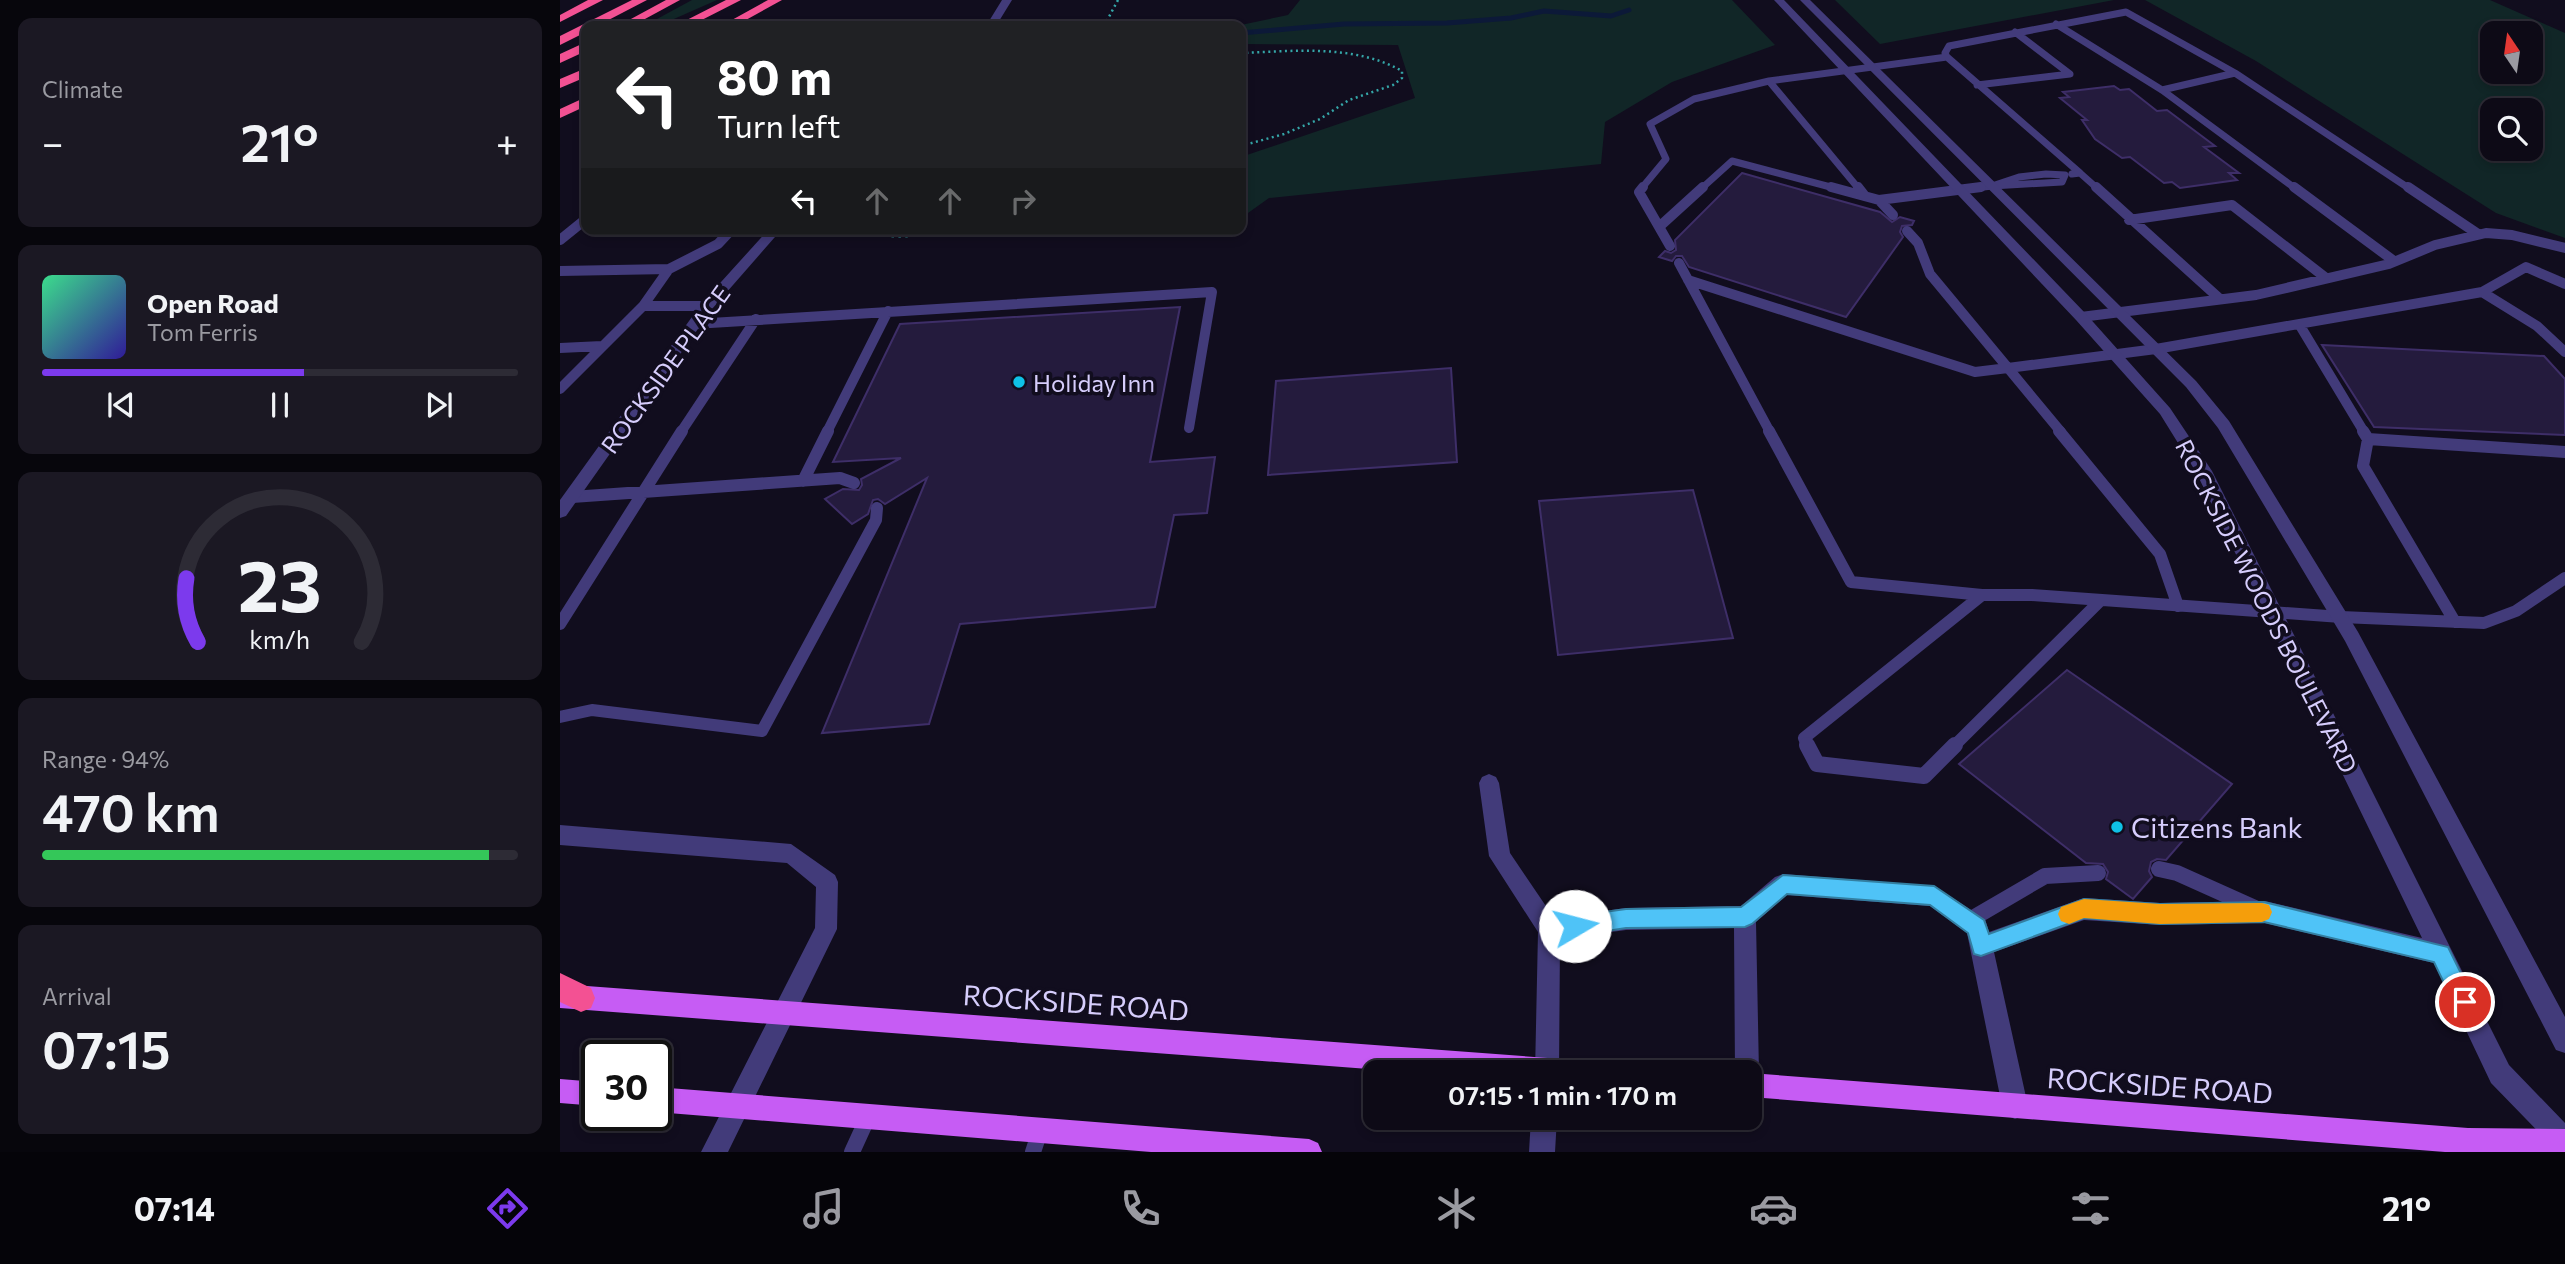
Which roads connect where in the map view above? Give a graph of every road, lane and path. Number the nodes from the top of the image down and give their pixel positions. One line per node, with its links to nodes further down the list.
1 (597, 0): 10 (highway)
2 (641, 0): 11 (highway)
3 (674, 0): 12 (highway)
4 (735, 0): 13 (highway)
5 (778, 0): 14 (highway)
6 (1007, 0): 15 (street)
7 (1118, 0): 16 (path)
8 (1779, 0): 26 (street, ROCKSIDE WOODS BOULEVARD)
9 (1805, 0): 25 (street, ROCKSIDE WOODS BOULEVARD)
10 (560, 18)
11 (600, 21)
12 (634, 21)
13 (691, 21)
14 (737, 21)
15 (994, 21)
16 (1107, 21)
17 (2056, 24): 19 (lane); 27 (lane); 32 (lane)
18 (581, 30): 20 (highway)
19 (2015, 32): 23 (lane); 31 (lane)
20 (560, 41)
21 (581, 49): 24 (highway)
22 (1246, 53): 35 (path)
23 (1947, 58): 25 (lane); 31 (lane)
24 (560, 60)
25 (1874, 68): 26 (lane); 37 (street, ROCKSIDE WOODS BOULEVARD)
26 (1847, 71): 29 (lane); 38 (street, ROCKSIDE WOODS BOULEVARD)
27 (2235, 73): 32 (lane); 46 (lane)
28 (581, 74): 30 (highway)
29 (1769, 80): 39 (lane); 44 (lane)
30 (560, 84)
31 (1976, 85): 36 (lane)
32 (2162, 90): 54 (lane)
33 (580, 104): 34 (highway)
34 (560, 115)
35 (1246, 144)
36 (2080, 173): 37 (lane); 42 (lane)
37 (1992, 186): 38 (lane); 66 (street, ROCKSIDE WOODS BOULEVARD)
38 (1959, 189): 40 (lane); 67 (street, ROCKSIDE WOODS BOULEVARD)
39 (1864, 196): 40 (lane); 44 (lane)
40 (1879, 200): 41 (lane)
41 (1893, 215)
42 (2129, 220): 58 (lane); 62 (lane)
43 (581, 223): 51 (lane)
44 (1659, 226): 52 (lane)
45 (1907, 231): 76 (lane)
46 (2478, 234): 53 (lane); 54 (lane)
47 (726, 235): 56 (lane)
48 (771, 235): 64 (street, ROCKSIDE PLACE)
49 (880, 235): 50 (path)
50 (926, 235)
51 (560, 240)
52 (1670, 246)
53 (2565, 248)
54 (2394, 261): 58 (lane)
55 (1679, 263): 59 (lane)
56 (669, 269): 57 (lane); 63 (lane)
57 (560, 271)
58 (2326, 278): 62 (lane)
59 (1688, 280): 76 (lane); 88 (lane)
60 (2565, 284): 61 (lane)
61 (2482, 292): 70 (lane); 74 (lane)
62 (2220, 299): 66 (lane)
63 (643, 306): 64 (lane); 71 (lane)
64 (706, 306): 69 (street, ROCKSIDE PLACE)
65 (888, 311): 68 (lane); 78 (lane); 81 (lane)
66 (2119, 312): 67 (lane); 73 (street, ROCKSIDE WOODS BOULEVARD)
67 (2081, 317): 75 (street, ROCKSIDE WOODS BOULEVARD)
68 (755, 319): 69 (lane); 83 (lane)
69 (694, 324): 84 (street, ROCKSIDE PLACE)
70 (2299, 324): 73 (lane); 79 (lane)
71 (602, 346): 72 (lane); 77 (lane)
72 (560, 348)
73 (2156, 349): 75 (lane); 92 (street, ROCKSIDE WOODS BOULEVARD)
74 (2565, 352)
75 (2114, 354): 76 (lane); 91 (street, ROCKSIDE WOODS BOULEVARD)
76 (2008, 368): 90 (lane)
77 (560, 389)
78 (1189, 428)
79 (2368, 439): 80 (lane); 93 (lane)
80 (2565, 452)
81 (803, 481): 82 (lane); 83 (lane)
82 (854, 483)
83 (640, 493): 84 (lane); 94 (lane)
84 (572, 498): 86 (street, ROCKSIDE PLACE)
85 (877, 508): 95 (lane)
86 (560, 512)
87 (2565, 578): 93 (lane)
88 (1982, 595): 89 (lane); 89 (lane)
89 (2101, 600): 90 (lane)
90 (2178, 606): 91 (lane)
91 (2274, 613): 92 (lane); 105 (street, ROCKSIDE WOODS BOULEVARD)
92 (2340, 617): 93 (lane); 108 (street, ROCKSIDE WOODS BOULEVARD)
93 (2455, 622)
94 (560, 624)
95 (560, 717)
96 (1489, 783): 103 (street)
97 (560, 835): 107 (street)
98 (2159, 869): 100 (lane)
99 (2098, 873): 102 (lane)
100 (2264, 912): 104 (street); 105 (street)
101 (1745, 917): 102 (street); 103 (street); 111 (street)
102 (1968, 920): 104 (street)
103 (1549, 930): 110 (street)
104 (1981, 946): 117 (street)
105 (2441, 954): 121 (street, ROCKSIDE WOODS BOULEVARD)
106 (567, 993): 107 (main road, ROCKSIDE ROAD)
107 (784, 1012): 109 (main road, ROCKSIDE ROAD); 116 (street)
108 (2565, 1041)
109 (1405, 1060)
110 (1547, 1060)
111 (1747, 1060)
112 (1762, 1086): 117 (main road, ROCKSIDE ROAD)
113 (560, 1091): 114 (main road)
114 (581, 1093)
115 (672, 1100): 116 (main road)
116 (736, 1105): 118 (main road); 122 (street)
117 (2015, 1106): 121 (main road, ROCKSIDE ROAD)
118 (868, 1116): 120 (main road); 123 (lane)
119 (1543, 1130): 125 (street)
120 (1036, 1142): 124 (main road)
121 (2565, 1142)
122 (714, 1152)
123 (852, 1152)
124 (1309, 1152)
125 (1542, 1152)

